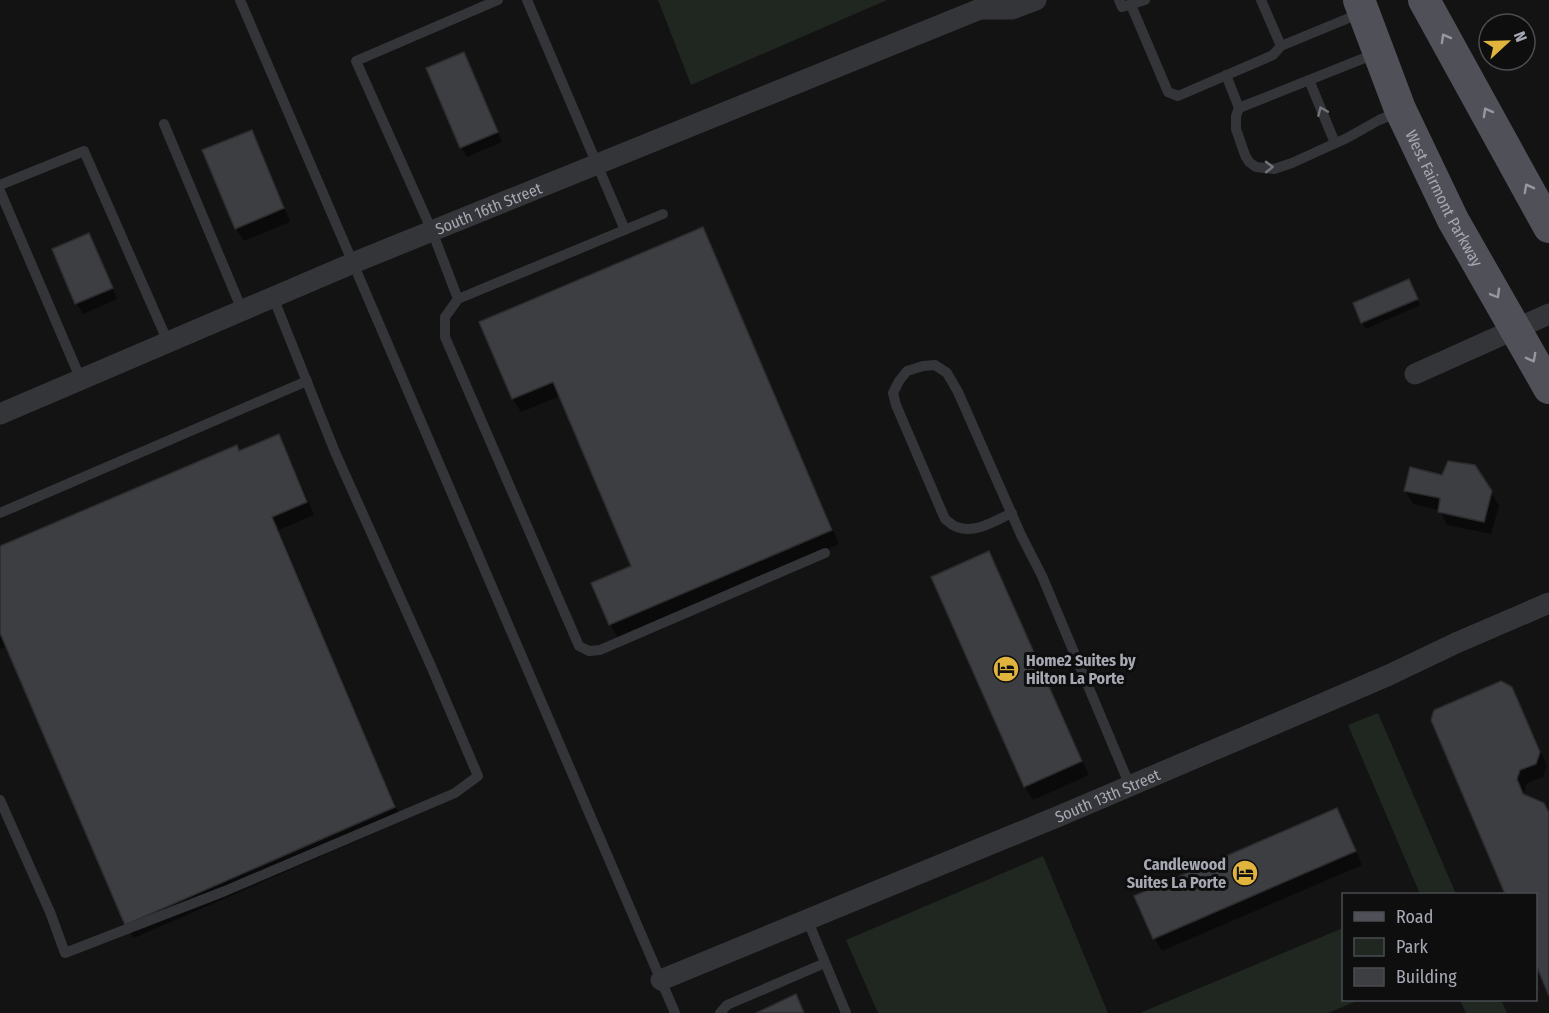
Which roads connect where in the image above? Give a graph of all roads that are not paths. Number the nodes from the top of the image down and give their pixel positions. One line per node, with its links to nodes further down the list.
1 (240, 0): 27 (lane)
2 (498, 0): 26 (lane)
3 (526, 0): 20 (lane)
4 (1036, 0): 9 (street, South 16th Street)
5 (1119, 0): 10 (lane)
6 (1145, 0): 10 (lane)
7 (1261, 0): 12 (lane)
8 (1424, 0): 24 (main road, one-way to 8)
9 (983, 4): 20 (street, South 16th Street)
10 (1131, 5): 14 (lane)
11 (1361, 6): 12 (lane); 13 (main road, West Fairmont Parkway)
12 (1281, 46): 14 (lane)
13 (1378, 52): 15 (lane); 17 (main road, West Fairmont Parkway)
14 (1226, 75): 16 (lane)
15 (1309, 80): 16 (lane); 19 (lane, one-way to 15)
16 (1239, 108): 19 (lane, one-way to 19)
17 (1401, 111): 19 (lane); 32 (main road, West Fairmont Parkway, one-way to 32)
18 (164, 124): 30 (lane)
19 (1335, 143)
20 (597, 164): 25 (lane); 26 (street, South 16th Street)
21 (0, 185): 33 (lane)
22 (0, 191): 35 (lane)
23 (663, 214): 25 (lane)
24 (1549, 227)
25 (625, 230): 29 (lane)
26 (432, 231): 27 (street, South 16th Street); 29 (lane)
27 (353, 263): 28 (street, South 16th Street); 47 (lane)
28 (273, 297): 30 (street, South 16th Street); 36 (lane)
29 (458, 299): 41 (lane)
30 (242, 310): 33 (street, South 16th Street)
31 (1549, 314): 32 (street)
32 (1516, 328): 34 (street); 37 (main road, West Fairmont Parkway, one-way to 37)
33 (168, 342): 35 (street, South 16th Street)
34 (1415, 374)
35 (81, 380): 38 (street, South 16th Street)
36 (307, 381): 39 (lane); 44 (lane)
37 (1549, 388)
38 (0, 414)
39 (0, 513)
40 (1011, 513): 40 (lane); 43 (lane)
41 (825, 553)
42 (1549, 603): 43 (street, South 13th Street)
43 (1130, 786): 45 (street, South 13th Street)
44 (0, 800)
45 (807, 919): 46 (lane); 47 (street, South 13th Street)
46 (825, 963): 49 (lane); 50 (lane)
47 (661, 980): 48 (lane)
48 (675, 1013)
49 (720, 1013)
50 (846, 1013)

